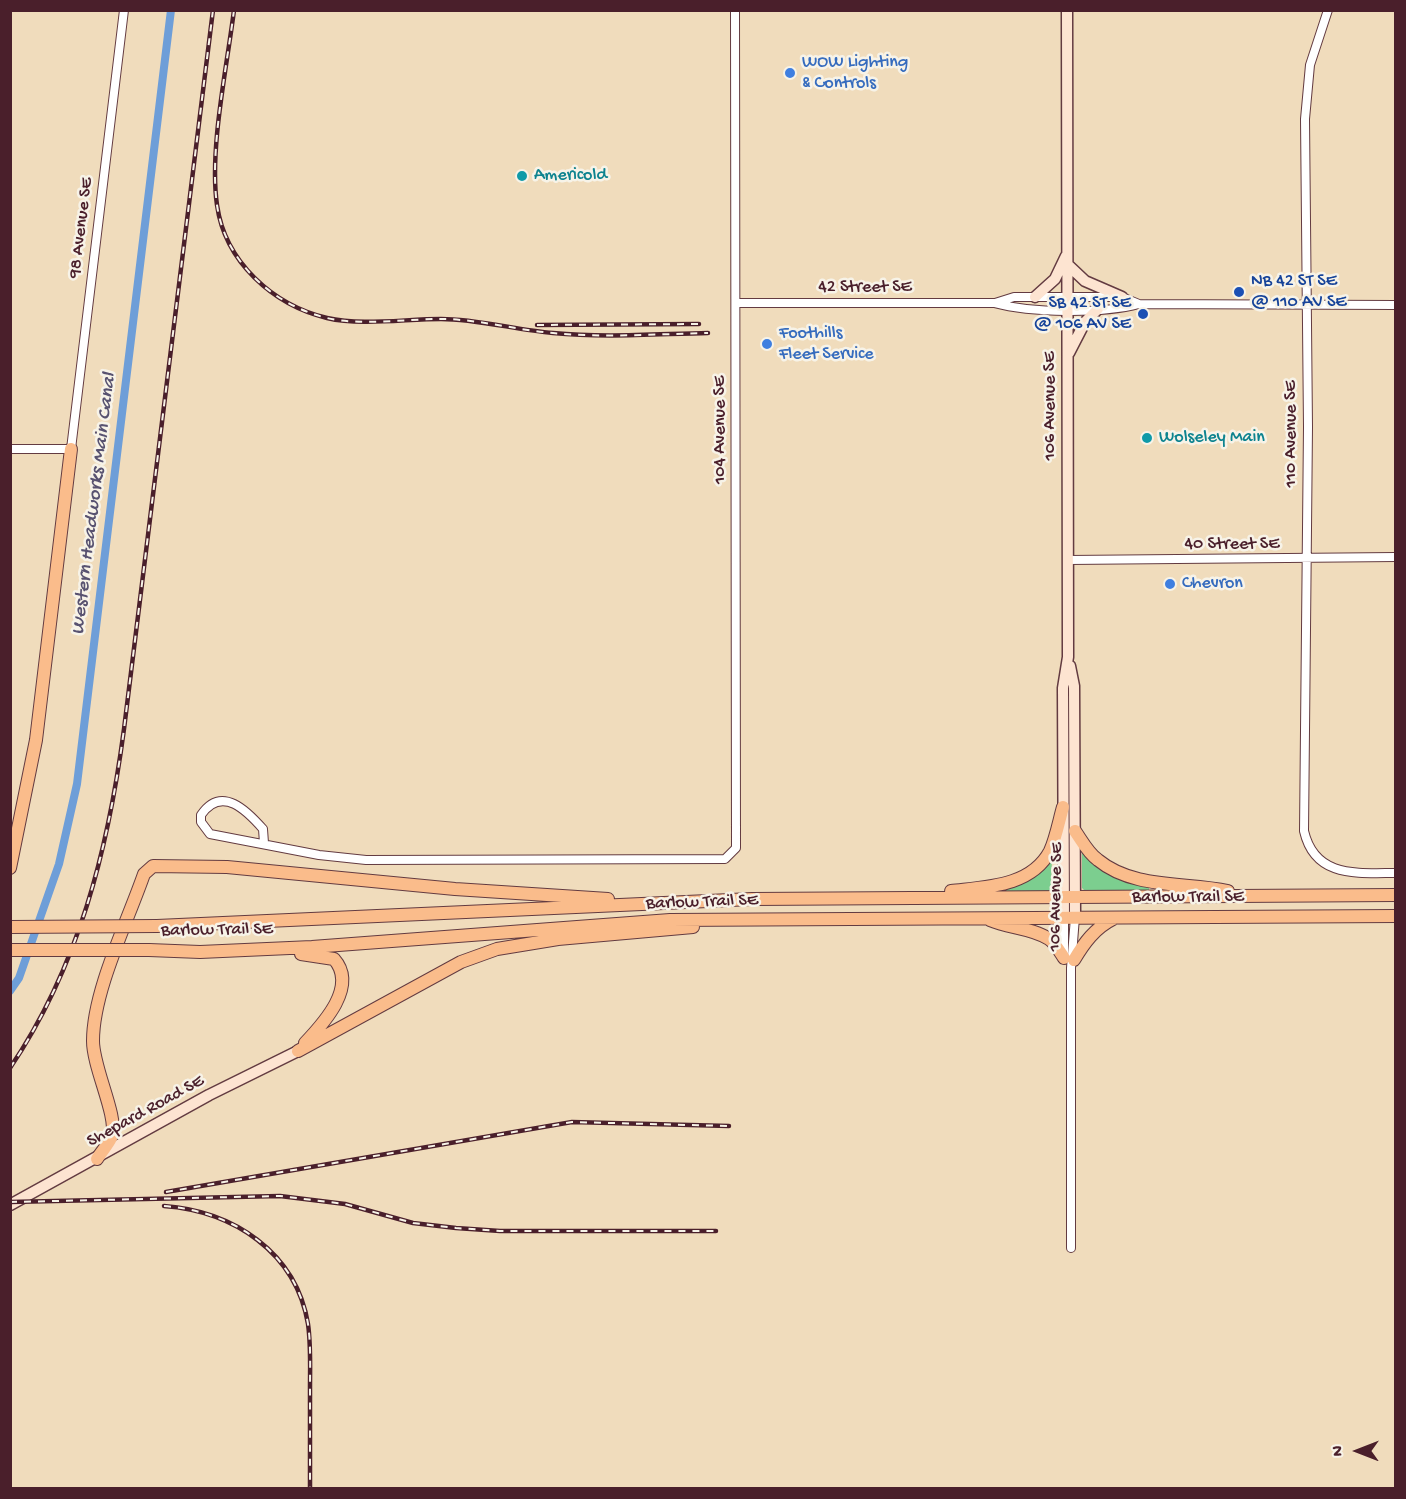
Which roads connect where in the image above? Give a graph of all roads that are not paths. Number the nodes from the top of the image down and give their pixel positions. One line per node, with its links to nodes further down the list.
1 (124, 10): 18 (street, 98 Avenue SE)
2 (735, 10): 9 (street, 104 Avenue SE)
3 (1067, 10): 5 (street, 106 Avenue SE)
4 (1328, 10): 12 (street, 110 Avenue SE)
5 (1067, 259): 6 (street); 7 (street); 8 (street, 106 Avenue SE)
6 (1035, 297): 8 (street, 42 Street SE); 10 (street, 42 Street SE)
7 (1122, 297): 8 (street, 42 Street SE); 11 (street, 42 Street SE)
8 (1067, 298): 14 (street, 106 Avenue SE)
9 (736, 303): 10 (street, 42 Street SE); 25 (street, 104 Avenue SE)
10 (994, 303): 14 (street, 42 Street SE)
11 (1139, 304): 12 (street, 42 Street SE); 15 (street, 42 Street SE)
12 (1306, 304): 13 (street, 42 Street SE); 20 (street, 110 Avenue SE)
13 (1395, 305)
14 (1067, 309): 15 (street, 42 Street SE); 16 (street, 106 Avenue SE)
15 (1098, 309): 16 (street)
16 (1067, 356): 21 (street, 106 Avenue SE)
17 (10, 449): 18 (street)
18 (71, 449): 26 (main road)
19 (1395, 557): 20 (street, 40 Street SE)
20 (1306, 559): 21 (street, 40 Street SE); 27 (street, 110 Avenue SE)
21 (1068, 560): 22 (street, 106 Avenue SE)
22 (1068, 657): 23 (street, 106 Avenue SE); 24 (street, 106 Avenue SE)
23 (1064, 807): 30 (street, 106 Avenue SE); 31 (main road)
24 (1075, 831): 29 (main road); 30 (street, 106 Avenue SE)
25 (264, 843): 25 (street)
26 (10, 868)
27 (1395, 873)
28 (1395, 895): 29 (main road, Barlow Trail SE)
29 (1252, 896): 30 (main road, Barlow Trail SE)
30 (1070, 897): 31 (main road, Barlow Trail SE); 34 (street, 106 Avenue SE)
31 (886, 898): 32 (main road, Barlow Trail SE)
32 (629, 903): 38 (main road, Barlow Trail SE, bridge); 43 (main road)
33 (1395, 916): 35 (main road, Barlow Trail SE)
34 (1069, 917): 35 (main road, Barlow Trail SE); 36 (main road, Barlow Trail SE); 41 (street, 106 Avenue SE)
35 (1117, 917): 41 (main road)
36 (983, 918): 37 (main road, Barlow Trail SE); 41 (main road)
37 (769, 919): 40 (main road, Barlow Trail SE); 42 (main road)
38 (10, 927)
39 (10, 950): 40 (main road, Barlow Trail SE, bridge)
40 (234, 951): 42 (main road)
41 (1069, 962): 45 (street, 106 Avenue SE)
42 (298, 1051): 43 (street, Shepard Road SE)
43 (97, 1159): 44 (street, Shepard Road SE)
44 (10, 1205)
45 (1071, 1248)

